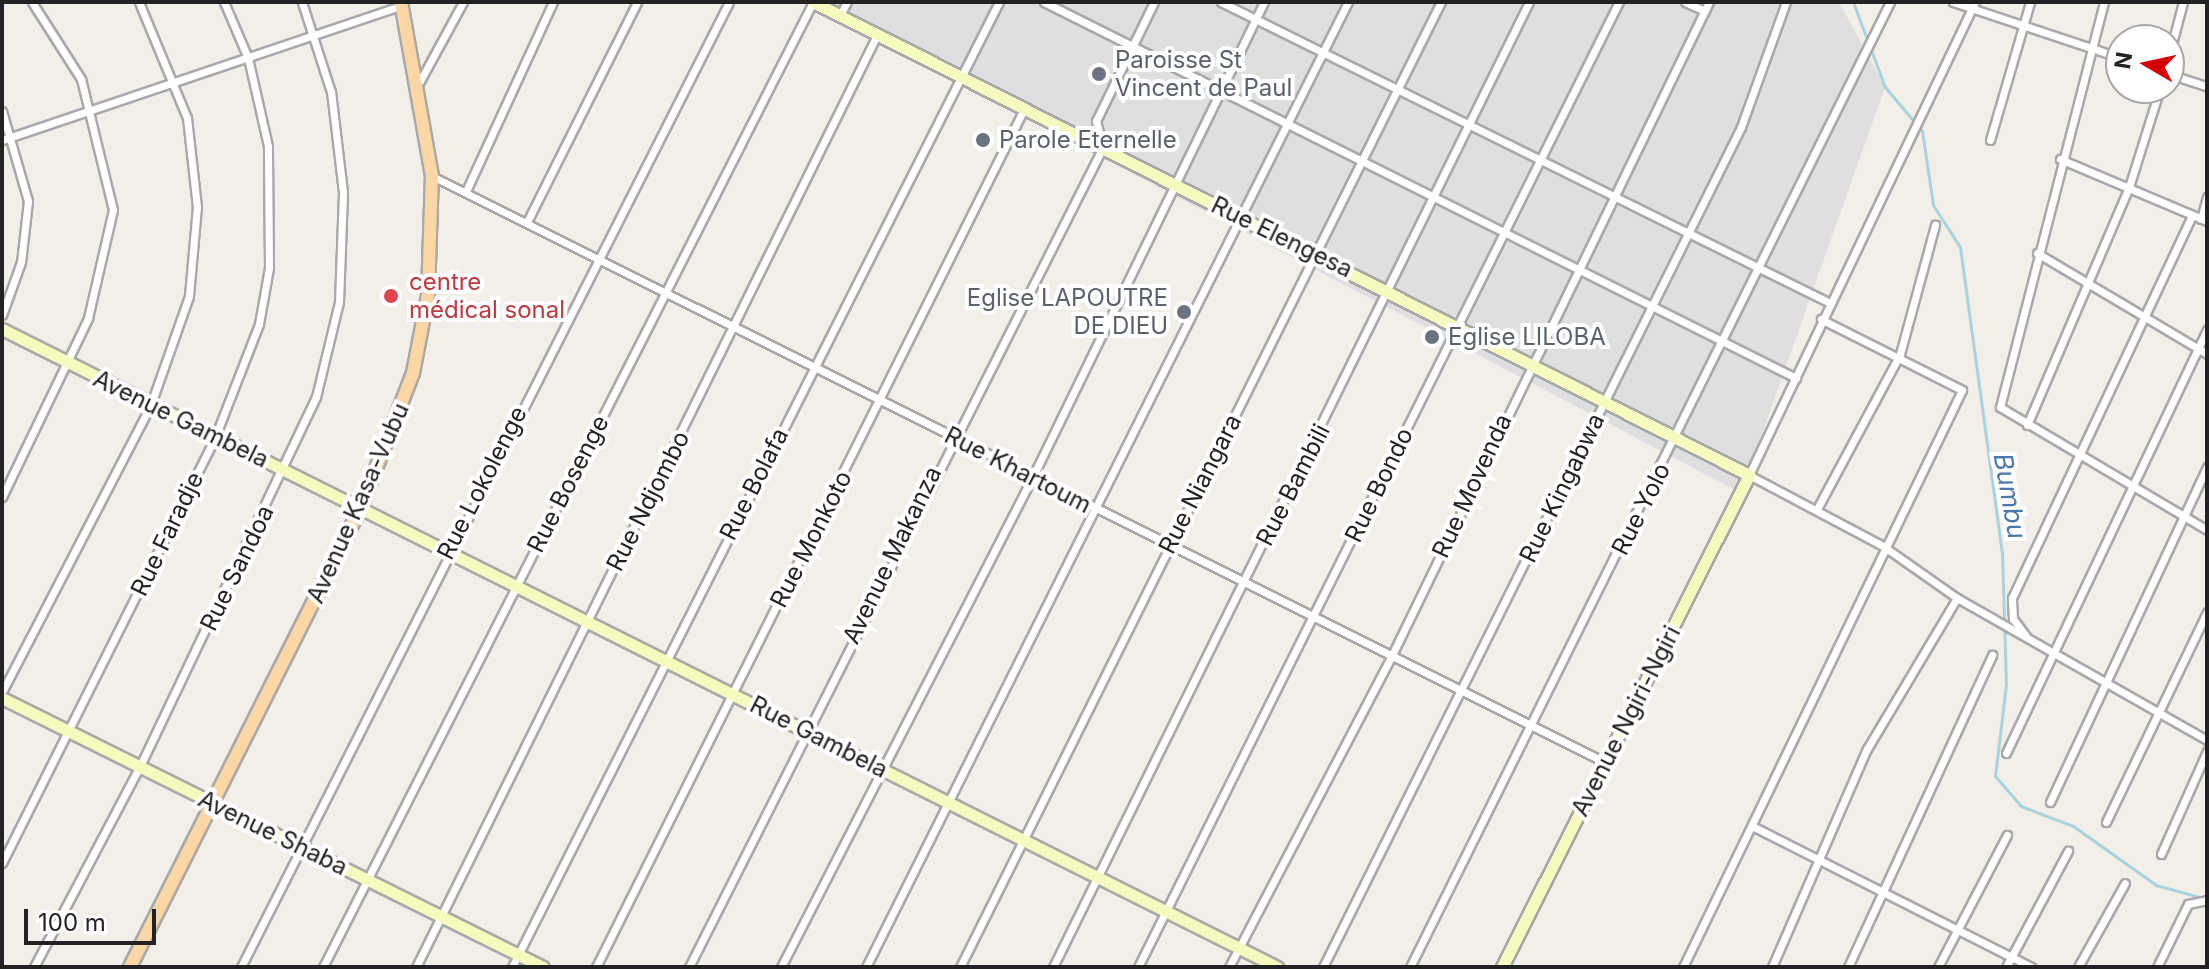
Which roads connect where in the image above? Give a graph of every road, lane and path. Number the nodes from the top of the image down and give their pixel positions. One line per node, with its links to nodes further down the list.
1 (32, 2): 50 (street)
2 (139, 2): 45 (street)
3 (224, 2): 41 (street, Rue Faradje)
4 (302, 2): 35 (street, Rue Sandoa)
5 (463, 2): 44 (street)
6 (553, 2): 65 (street)
7 (637, 2): 71 (street)
8 (729, 2): 77 (street, Rue Lokolenge)
9 (813, 2): 31 (street, Rue Elengesa); 81 (street, Rue Bosenge)
10 (847, 2): 31 (street)
11 (999, 2): 42 (street, Rue Bolafa)
12 (1044, 2): 37 (street)
13 (1154, 2): 37 (street)
14 (1221, 2): 32 (street)
15 (1264, 2): 32 (street)
16 (1348, 2): 39 (street)
17 (1441, 2): 48 (street, Rue Niangara)
18 (1529, 2): 54 (street, Rue Bambili)
19 (1619, 2): 61 (street, Rue Bondo)
20 (1685, 2): 30 (street)
21 (1709, 2): 30 (street, Rue Movenda)
22 (1786, 2): 74 (street, Rue Kingabwa)
23 (1890, 2): 79 (street, Rue Yolo)
24 (1953, 2): 29 (street)
25 (2030, 2): 33 (street)
26 (2104, 2): 38 (street)
27 (2183, 2): 34 (street)
28 (402, 3): 35 (street); 44 (main road, Avenue Kasa-Vubu)
29 (1973, 5): 33 (street); 83 (street)
30 (1705, 11): 66 (street, Rue Movenda)
31 (840, 15): 36 (street, Rue Elengesa)
32 (1255, 19): 39 (street); 47 (street)
33 (2024, 22): 38 (street); 57 (street)
34 (2177, 24)
35 (316, 33): 41 (street); 109 (street, Rue Sandoa)
36 (877, 35): 42 (street, Rue Elengesa); 89 (street, Rue Ndjombo)
37 (1132, 48): 47 (street); 58 (street)
38 (2091, 48): 40 (street); 59 (street)
39 (1322, 53): 48 (street); 53 (street)
40 (2105, 53)
41 (248, 58): 45 (street); 104 (street, Rue Faradje)
42 (959, 76): 51 (street, Rue Elengesa); 98 (street, Rue Bolafa)
43 (2185, 79): 46 (street)
44 (420, 81): 62 (main road, Avenue Kasa-Vubu)
45 (175, 83): 50 (street); 102 (street)
46 (2207, 86)
47 (1219, 90): 53 (street); 63 (street)
48 (1397, 90): 54 (street); 60 (street, Rue Niangara)
49 (2155, 104): 64 (street)
50 (91, 109): 55 (street); 96 (street)
51 (1024, 109): 58 (street, Rue Elengesa); 101 (street, Rue Monkoto)
52 (2, 111): 55 (street)
53 (1287, 125): 60 (street); 69 (street)
54 (1469, 127): 61 (street); 68 (street, Rue Bambili)
55 (12, 136): 56 (street); 85 (street)
56 (2, 140)
57 (1990, 140)
58 (1103, 147): 63 (street, Rue Elengesa); 105 (street, Avenue Makanza)
59 (2060, 159): 64 (street); 75 (street)
60 (1361, 162): 68 (street); 76 (street, Rue Niangara)
61 (1543, 162): 66 (street); 73 (street, Rue Bondo)
62 (432, 176): 65 (street, Rue Khartoum); 114 (main road, Avenue Kasa-Vubu)
63 (1172, 183): 69 (street, Rue Elengesa); 111 (street)
64 (2129, 187): 70 (street); 80 (street)
65 (467, 189): 71 (street, Rue Khartoum)
66 (1615, 196): 74 (street); 78 (street, Rue Movenda)
67 (2207, 197): 70 (street)
68 (1436, 198): 73 (street); 82 (street, Rue Bambili)
69 (1242, 216): 76 (street, Rue Elengesa); 116 (street)
70 (2200, 218): 86 (street)
71 (528, 220): 77 (street, Rue Khartoum)
72 (1935, 225): 94 (street)
73 (1505, 233): 78 (street); 88 (street, Rue Bondo)
74 (1690, 234): 79 (street); 84 (street, Rue Kingabwa)
75 (2037, 253): 80 (street); 103 (street)
76 (1316, 254): 82 (street, Rue Elengesa); 119 (street, Rue Niangara)
77 (600, 256): 81 (street, Rue Khartoum); 121 (street, Rue Lokolenge)
78 (1575, 267): 84 (street); 97 (street, Rue Movenda)
79 (1759, 268): 83 (street); 92 (street, Rue Yolo)
80 (2089, 281): 86 (street); 103 (street)
81 (667, 291): 89 (street, Rue Khartoum); 123 (street, Rue Bosenge)
82 (1390, 291): 88 (street, Rue Elengesa); 122 (street, Rue Bambili)
83 (1828, 302): 87 (street)
84 (1653, 306): 92 (street); 100 (street, Rue Kingabwa)
85 (2, 315)
86 (2143, 315): 93 (street); 107 (street)
87 (1821, 319): 94 (street); 99 (street)
88 (1457, 325): 97 (street, Rue Elengesa); 126 (street, Rue Bondo)
89 (736, 328): 98 (street, Rue Khartoum); 127 (street, Rue Ndjombo)
90 (2, 329): 96 (street, Avenue Gambela)
91 (2207, 329): 93 (street)
92 (1720, 339): 99 (street); 106 (street, Rue Yolo)
93 (2197, 349): 95 (street); 112 (street)
94 (1900, 354): 115 (street); 120 (street)
95 (2207, 354)
96 (68, 362): 102 (street, Avenue Gambela); 113 (street)
97 (1531, 362): 100 (street, Rue Elengesa); 129 (street, Rue Movenda)
98 (813, 367): 101 (street, Rue Khartoum); 132 (street, Rue Bolafa)
99 (1796, 378): 110 (street)
100 (1605, 400): 106 (street, Rue Elengesa); 134 (street, Rue Kingabwa)
101 (880, 401): 105 (street, Rue Khartoum); 135 (street, Rue Monkoto)
102 (151, 404): 104 (street, Avenue Gambela); 136 (street)
103 (2027, 425): 107 (street)
104 (215, 437): 109 (street, Avenue Gambela); 140 (street, Rue Faradje)
105 (951, 437): 111 (street, Rue Khartoum); 139 (street, Avenue Makanza)
106 (1676, 440): 110 (street, Rue Elengesa); 138 (street, Rue Yolo)
107 (2077, 454): 112 (street); 128 (street)
108 (2207, 467): 117 (street)
109 (284, 470): 114 (street, Avenue Gambela); 145 (street, Rue Sandoa)
110 (1749, 475): 115 (street); 144 (street, Avenue Ngiri-Ngiri)
111 (1033, 476): 116 (street, Rue Khartoum); 146 (street)
112 (2132, 487): 117 (street); 131 (street)
113 (2, 497)
114 (361, 507): 121 (street, Rue Gambela); 149 (main road, Avenue Kasa-Vubu)
115 (1817, 509): 120 (street)
116 (1098, 510): 119 (street, Rue Khartoum); 147 (street)
117 (2184, 516): 118 (street); 133 (street)
118 (2207, 530)
119 (1169, 546): 122 (street, Rue Khartoum); 153 (street, Rue Niangara)
120 (1883, 546): 124 (street); 151 (street)
121 (447, 550): 123 (street, Rue Gambela); 154 (street, Rue Lokolenge)
122 (1244, 582): 126 (street, Rue Khartoum); 159 (street, Rue Bambili)
123 (517, 583): 127 (street, Rue Gambela); 160 (street, Rue Bosenge)
124 (1957, 598): 128 (street); 157 (street)
125 (2207, 612): 137 (street)
126 (1315, 616): 129 (street, Rue Khartoum); 164 (street, Rue Bondo)
127 (587, 620): 132 (street, Rue Gambela); 165 (street, Rue Ndjombo)
128 (2029, 640): 131 (street)
129 (1392, 655): 134 (street, Rue Khartoum); 167 (street, Rue Movenda)
130 (1992, 655): 162 (street)
131 (2054, 655): 133 (street); 143 (street)
132 (666, 659): 135 (street, Rue Gambela); 168 (street, Rue Bolafa)
133 (2106, 684): 137 (street); 148 (street)
134 (1463, 689): 138 (street, Rue Khartoum); 186 (street, Rue Kingabwa)
135 (733, 694): 139 (street, Rue Gambela); 177 (street, Rue Monkoto)
136 (2, 695): 140 (street, Avenue Shaba)
137 (2159, 714): 141 (street); 150 (street)
138 (1531, 726): 144 (street, Rue Khartoum); 187 (street, Rue Yolo)
139 (805, 730): 146 (street, Rue Gambela); 178 (street, Avenue Makanza)
140 (69, 733): 145 (street, Avenue Shaba); 158 (street, Rue Faradje)
141 (2207, 740)
142 (2207, 751): 156 (street)
143 (2006, 753)
144 (1605, 762): 188 (street, Avenue Ngiri-Ngiri)
145 (139, 768): 149 (street, Avenue Shaba); 170 (street, Rue Sandoa)
146 (881, 768): 147 (street, Rue Gambela); 179 (street)
147 (950, 801): 153 (street, Rue Gambela); 180 (street)
148 (2050, 802)
149 (212, 803): 154 (street, Avenue Shaba); 171 (main road, Avenue Kasa-Vubu)
150 (2106, 822)
151 (1752, 826): 157 (street); 189 (street)
152 (2007, 835): 166 (street)
153 (1023, 838): 159 (street, Rue Gambela); 181 (street, Rue Niangara)
154 (300, 846): 160 (street, Avenue Shaba); 172 (street, Rue Lokolenge)
155 (2068, 851): 169 (street)
156 (2161, 854)
157 (1818, 859): 162 (street); 190 (street)
158 (2, 863)
159 (1099, 877): 164 (street, Rue Gambela); 182 (street, Rue Bambili)
160 (367, 879): 165 (street, Avenue Shaba); 173 (street, Rue Bosenge)
161 (2125, 883): 195 (street)
162 (1886, 891): 166 (street); 191 (street)
163 (2207, 900): 196 (street)
164 (1166, 912): 167 (street, Rue Gambela); 183 (street, Rue Bondo)
165 (441, 916): 168 (street, Avenue Shaba); 174 (street, Rue Ndjombo)
166 (1958, 931): 169 (street); 192 (street)
167 (1239, 948): 184 (street, Rue Movenda); 185 (street, Rue Gambela)
168 (518, 955): 175 (street, Rue Bolafa); 176 (street, Avenue Shaba)
169 (2011, 957): 193 (street); 194 (street)
170 (34, 967)
171 (130, 967)
172 (241, 967)
173 (323, 967)
174 (416, 967)
175 (512, 967)
176 (543, 967)
177 (596, 967)
178 (689, 967)
179 (781, 967)
180 (866, 967)
181 (960, 967)
182 (1053, 967)
183 (1138, 967)
184 (1229, 967)
185 (1277, 967)
186 (1323, 967)
187 (1410, 967)
188 (1502, 967)
189 (1683, 967)
190 (1772, 967)
191 (1848, 967)
192 (1938, 967)
193 (2006, 967)
194 (2031, 967)
195 (2078, 967)
196 (2157, 967)

